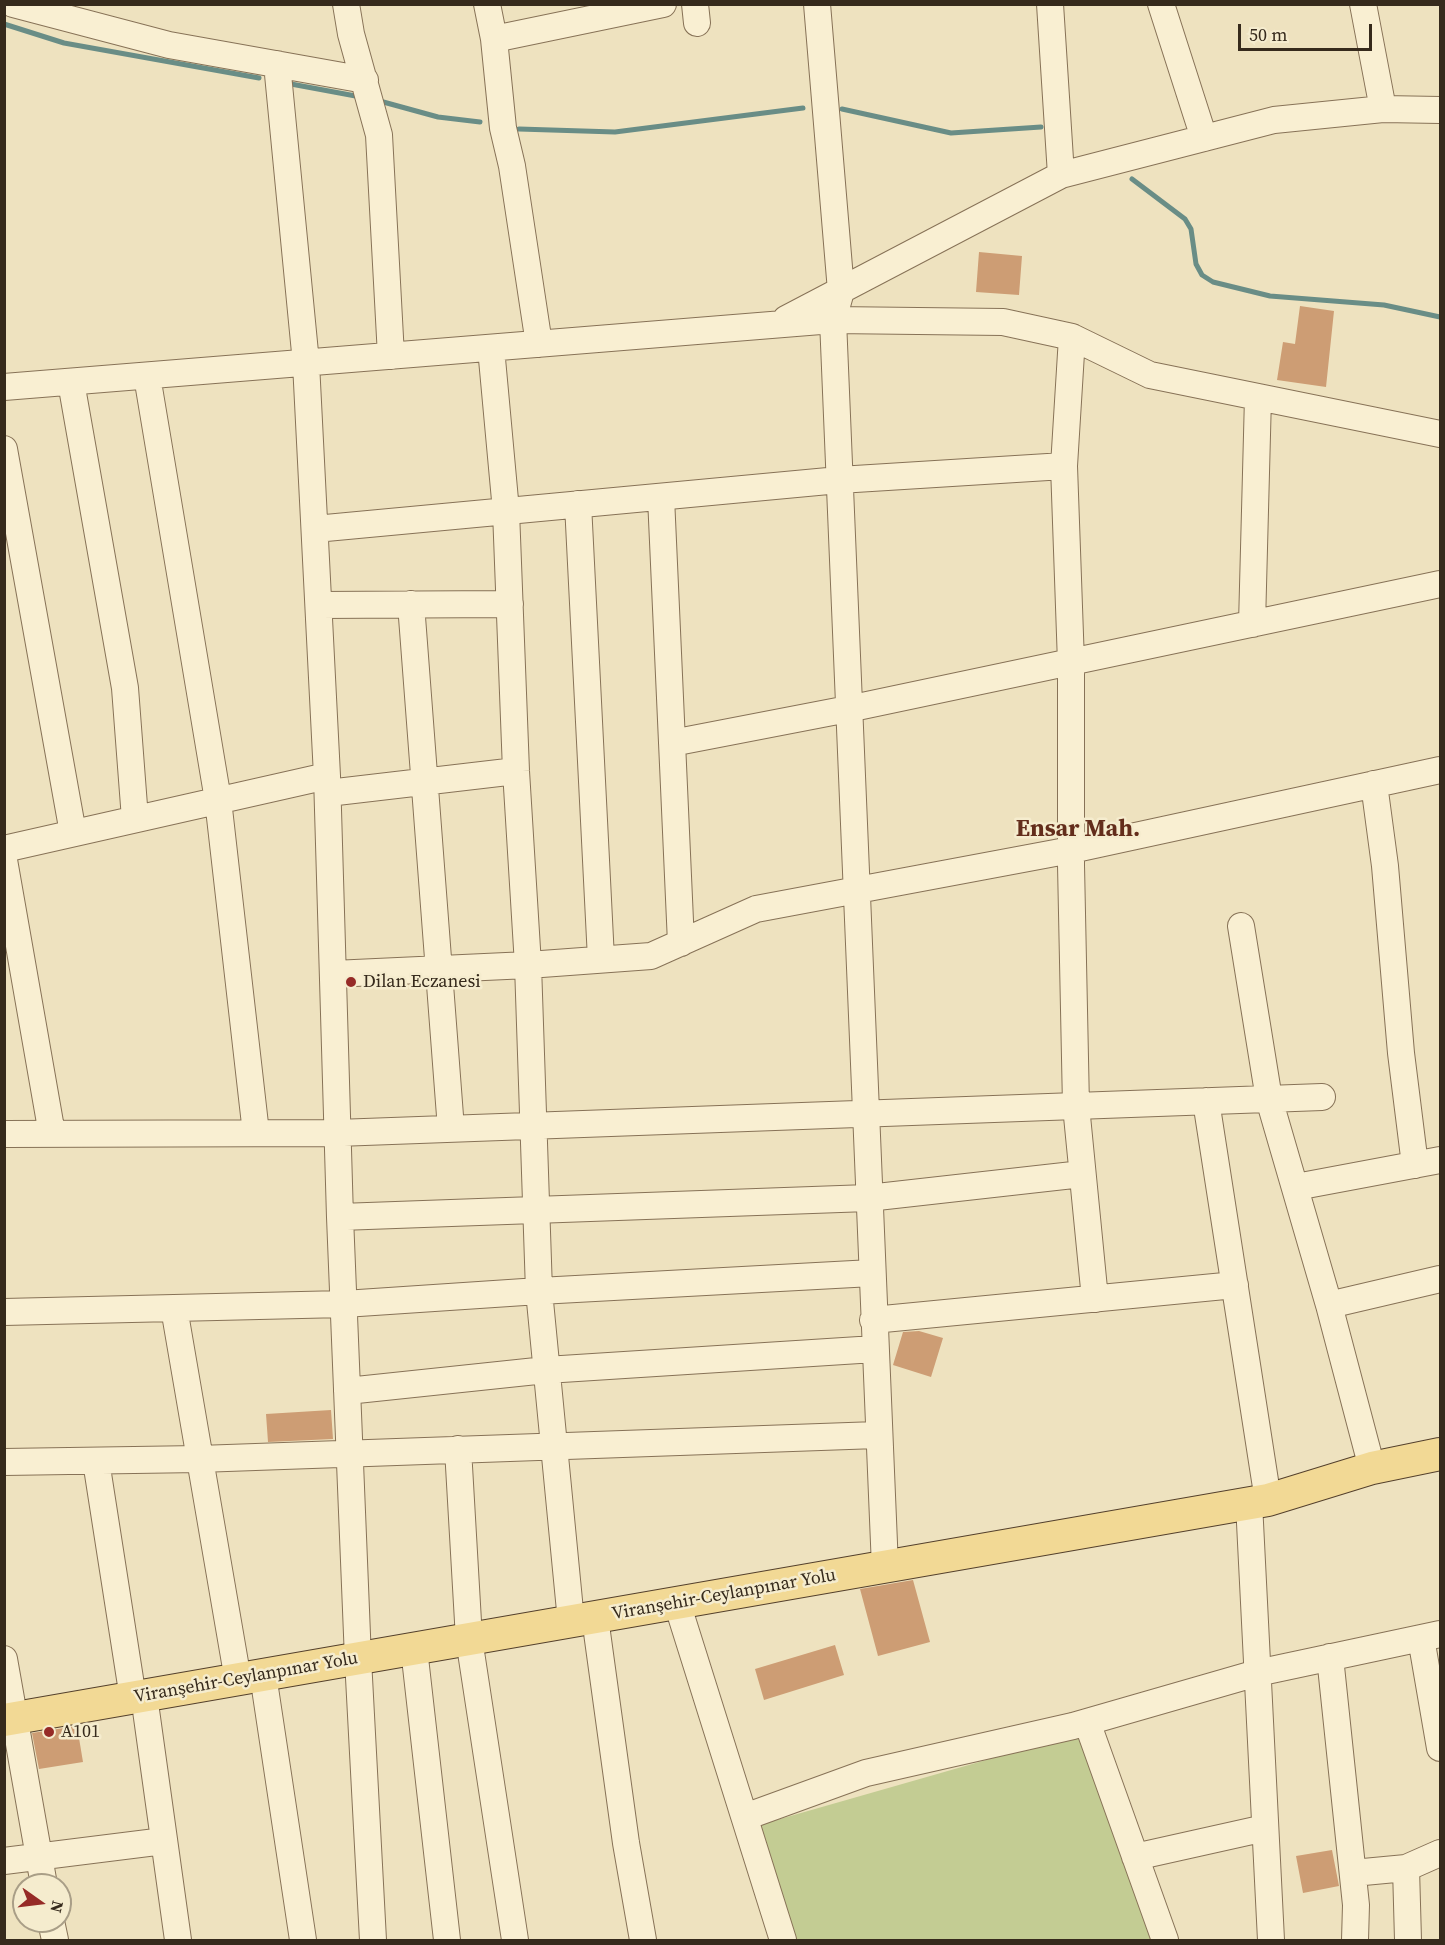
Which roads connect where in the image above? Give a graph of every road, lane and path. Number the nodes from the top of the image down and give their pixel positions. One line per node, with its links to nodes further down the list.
1 (13, 4): 10 (street)
2 (346, 4): 11 (street)
3 (487, 4): 9 (street)
4 (817, 4): 16 (street)
5 (1050, 4): 15 (street)
6 (1161, 4): 14 (street)
7 (1363, 4): 12 (street)
8 (648, 6): 9 (street)
9 (494, 39): 20 (street)
10 (277, 64): 11 (street); 23 (street)
11 (365, 80): 22 (street)
12 (1383, 109): 13 (street); 14 (street)
13 (1440, 110)
14 (1204, 138): 15 (street)
15 (1061, 175): 16 (street)
16 (841, 291): 17 (street); 18 (street)
17 (833, 320): 18 (street); 19 (street); 31 (street)
18 (775, 325): 20 (street)
19 (1072, 337): 27 (street); 30 (street)
20 (539, 344): 21 (street)
21 (491, 348): 22 (street); 34 (street)
22 (391, 356): 23 (street)
23 (306, 363): 24 (street); 35 (street)
24 (147, 376): 25 (street); 49 (street)
25 (71, 382): 26 (street); 50 (street)
26 (4, 387)
27 (1258, 397): 28 (street); 40 (street)
28 (1440, 434)
29 (4, 449): 51 (street)
30 (1064, 466): 31 (street); 41 (street)
31 (839, 480): 32 (street); 42 (street)
32 (661, 497): 33 (street); 43 (street)
33 (578, 504): 34 (street); 58 (street)
34 (506, 511): 35 (street); 37 (street)
35 (315, 529): 39 (street)
36 (1440, 584): 40 (street)
37 (510, 603): 38 (street); 45 (street)
38 (411, 604): 39 (street); 46 (street)
39 (319, 605): 47 (street)
40 (1252, 624): 41 (street)
41 (1071, 663): 42 (street); 53 (street)
42 (848, 709): 43 (street); 55 (street)
43 (672, 743): 57 (street)
44 (1440, 770): 48 (street)
45 (516, 771): 46 (street); 59 (street)
46 (426, 782): 47 (street); 60 (street)
47 (327, 784): 49 (street); 61 (street)
48 (1374, 784): 53 (street); 74 (street)
49 (218, 800): 50 (street); 69 (street)
50 (135, 819): 51 (street)
51 (73, 833): 52 (street)
52 (4, 849)
53 (1071, 850): 55 (street); 65 (street)
54 (4, 860): 72 (street)
55 (855, 891): 57 (street); 66 (street)
56 (1240, 926): 63 (street)
57 (681, 943): 58 (street)
58 (601, 959): 59 (street)
59 (528, 965): 60 (street); 67 (street)
60 (440, 969): 61 (street); 68 (street)
61 (333, 974): 70 (street)
62 (1322, 1097): 63 (street)
63 (1269, 1099): 64 (street); 76 (street)
64 (1206, 1101): 65 (street); 82 (street)
65 (1076, 1106): 66 (street); 75 (street)
66 (864, 1114): 67 (street); 77 (street)
67 (534, 1126): 68 (street); 78 (street)
68 (450, 1129): 70 (street)
69 (256, 1133): 70 (street); 72 (street)
70 (337, 1133): 79 (street)
71 (4, 1134): 72 (street)
72 (51, 1134)
73 (1440, 1160): 74 (street)
74 (1415, 1165): 76 (street)
75 (1082, 1174): 77 (street); 84 (street)
76 (1296, 1187): 86 (street)
77 (868, 1198): 78 (street); 80 (street)
78 (536, 1210): 79 (street); 83 (street)
79 (340, 1217): 85 (street)
80 (872, 1274): 83 (street); 89 (street)
81 (1440, 1279): 86 (street)
82 (1235, 1286): 84 (street); 102 (street)
83 (539, 1291): 85 (street); 91 (street)
84 (1095, 1299): 89 (street)
85 (344, 1304): 87 (street); 92 (street)
86 (1329, 1305): 101 (street)
87 (174, 1308): 88 (street); 98 (street)
88 (4, 1312)
89 (873, 1320): 90 (street)
90 (875, 1349): 91 (street); 93 (street)
91 (546, 1370): 92 (street); 94 (street)
92 (347, 1391): 96 (street)
93 (877, 1435): 94 (street); 103 (street)
94 (554, 1446): 95 (street); 105 (street)
95 (458, 1449): 96 (street); 107 (street)
96 (350, 1453): 98 (street); 111 (street)
97 (1440, 1454): 101 (main road, Viranşehir-Ceylanpınar Yolu)
98 (199, 1459): 99 (street); 113 (street)
99 (96, 1461): 100 (street); 114 (street)
100 (4, 1462)
101 (1372, 1468): 102 (main road, Viranşehir-Ceylanpınar Yolu)
102 (1259, 1502): 103 (main road, Viranşehir-Ceylanpınar Yolu); 112 (street)
103 (885, 1567): 104 (main road, Viranşehir-Ceylanpınar Yolu)
104 (677, 1603): 105 (main road, Viranşehir-Ceylanpınar Yolu); 118 (street)
105 (583, 1619): 107 (main road, Viranşehir-Ceylanpınar Yolu); 133 (street)
106 (1431, 1636): 109 (street); 117 (street)
107 (469, 1639): 108 (main road, Viranşehir-Ceylanpınar Yolu); 132 (street)
108 (414, 1649): 111 (main road, Viranşehir-Ceylanpınar Yolu); 131 (street)
109 (1330, 1657): 112 (street); 127 (street)
110 (4, 1659): 115 (street)
111 (358, 1659): 113 (main road, Viranşehir-Ceylanpınar Yolu); 130 (street)
112 (1257, 1672): 116 (street); 119 (street)
113 (251, 1677): 114 (main road, Viranşehir-Ceylanpınar Yolu); 129 (street)
114 (138, 1697): 115 (main road, Viranşehir-Ceylanpınar Yolu); 120 (street)
115 (9, 1720): 122 (street)
116 (1087, 1722): 118 (street); 123 (street)
117 (1440, 1748)
118 (745, 1817): 134 (street)
119 (1265, 1828): 123 (street); 136 (street)
120 (164, 1840): 122 (street); 128 (street)
121 (1440, 1853): 125 (street)
122 (39, 1855): 124 (street); 126 (street)
123 (1135, 1857): 135 (street)
124 (4, 1861)
125 (1406, 1868): 127 (street); 138 (street)
126 (42, 1873)
127 (1353, 1873): 137 (street)
128 (178, 1941)
129 (303, 1941)
130 (373, 1941)
131 (447, 1941)
132 (515, 1941)
133 (643, 1941)
134 (783, 1941)
135 (1165, 1941)
136 (1271, 1941)
137 (1355, 1941)
138 (1408, 1941)

